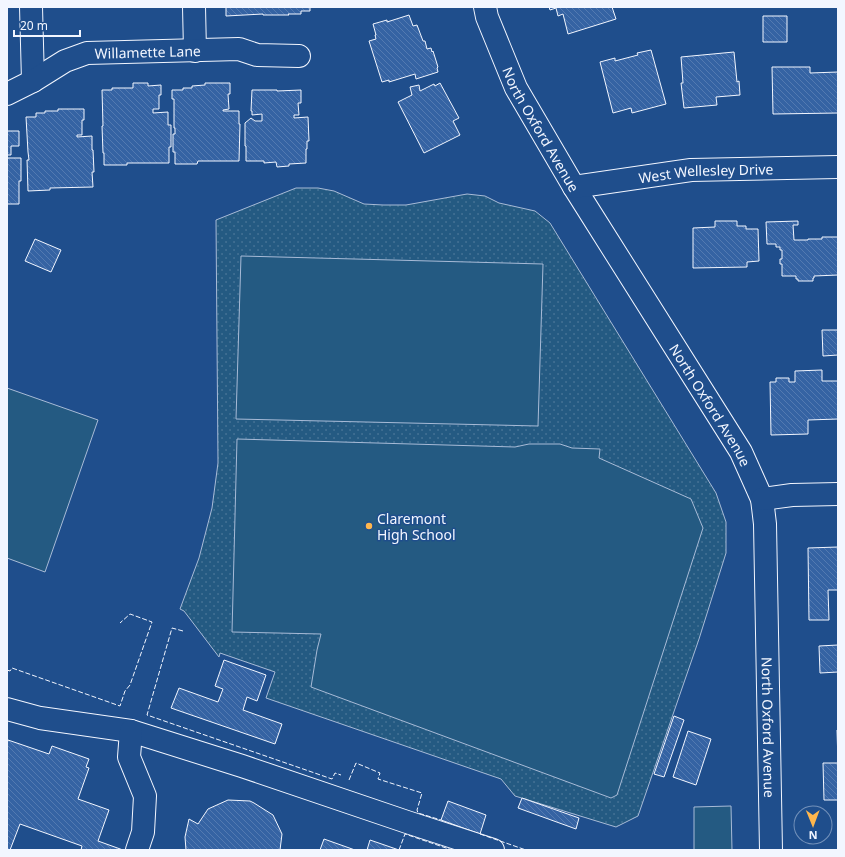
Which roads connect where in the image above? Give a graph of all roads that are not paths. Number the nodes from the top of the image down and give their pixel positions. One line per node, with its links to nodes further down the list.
1 (31, 7): 6 (street)
2 (194, 7): 4 (street)
3 (485, 7): 9 (street, North Oxford Avenue)
4 (194, 51): 5 (street, Willamette Lane); 6 (street, Willamette Lane)
5 (299, 56)
6 (33, 81): 7 (street, Willamette Lane)
7 (7, 94)
8 (838, 167): 9 (street, West Wellesley Drive)
9 (574, 187): 11 (street, North Oxford Avenue)
10 (838, 494): 11 (street)
11 (762, 499): 16 (street, North Oxford Avenue)
12 (7, 709): 13 (street)
13 (131, 731): 14 (street); 15 (street)
14 (137, 850)
15 (493, 850)
16 (771, 850)

